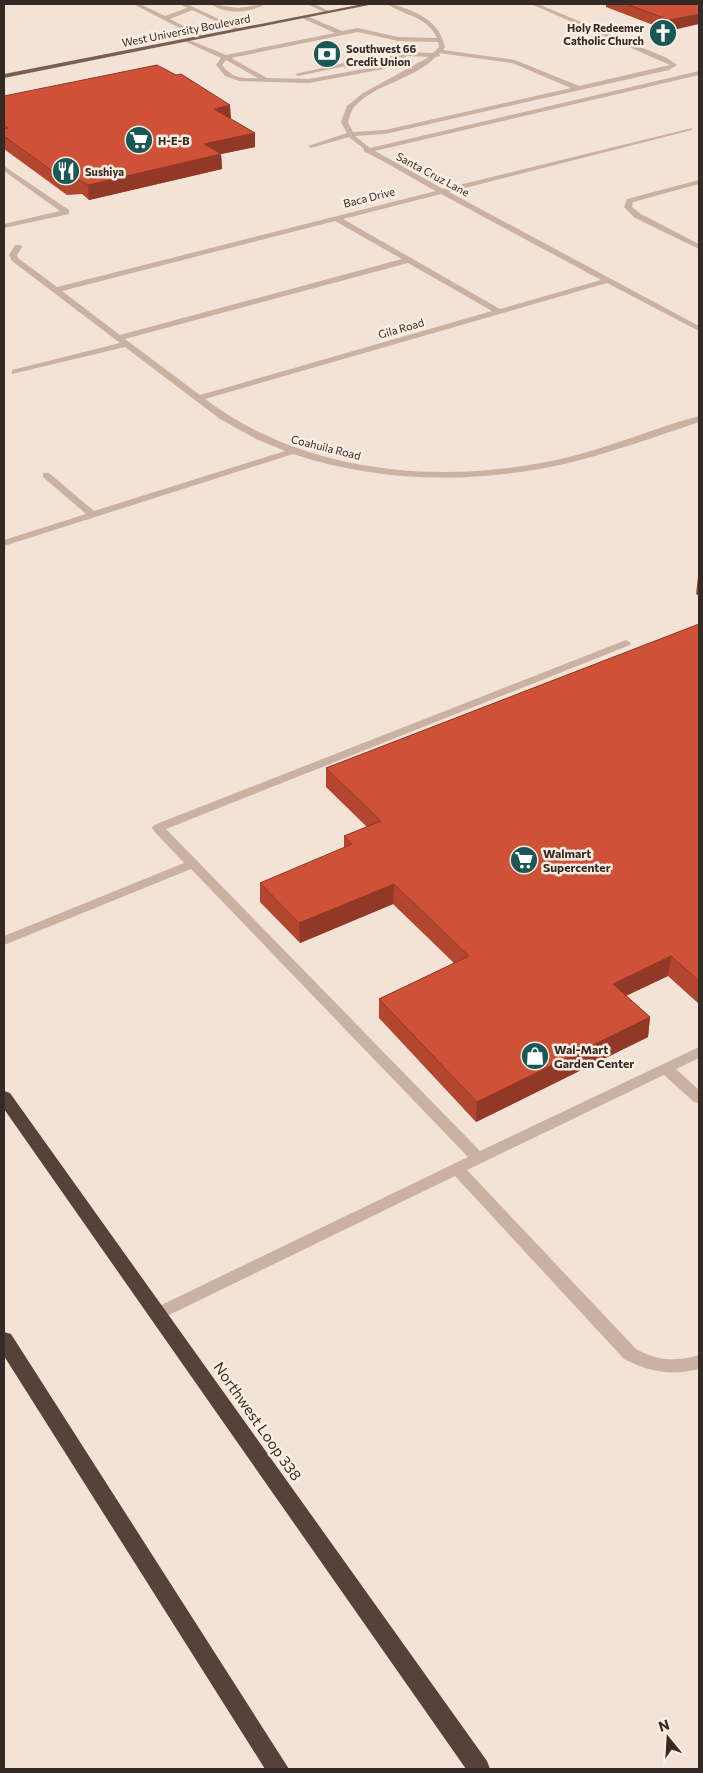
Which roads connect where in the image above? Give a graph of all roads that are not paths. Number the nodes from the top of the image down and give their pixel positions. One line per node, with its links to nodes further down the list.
1 (136, 4): 12 (street)
2 (183, 4): 9 (street)
3 (214, 4): 4 (street)
4 (262, 4)
5 (310, 4): 10 (street)
6 (367, 4): 10 (main road, West University Boulevard)
7 (390, 4): 17 (street)
8 (534, 4): 26 (street)
9 (192, 8): 12 (street); 13 (street)
10 (328, 12): 11 (main road, West University Boulevard)
11 (304, 17): 13 (main road, West University Boulevard); 14 (street)
12 (164, 19): 15 (street)
13 (239, 30): 15 (main road, West University Boulevard)
14 (340, 33): 17 (street); 20 (street)
15 (201, 37): 16 (main road, West University Boulevard)
16 (185, 40): 20 (street); 24 (main road, West University Boulevard)
17 (441, 40): 18 (street)
18 (439, 53): 19 (street); 26 (street); 28 (street)
19 (406, 54): 21 (street); 25 (street)
20 (225, 57): 25 (street); 25 (street)
21 (358, 62)
22 (344, 65): 25 (street)
23 (699, 73): 30 (street)
24 (4, 76)
25 (266, 80)
26 (579, 89): 28 (street)
27 (690, 129): 33 (street, Baca Drive)
28 (351, 134): 29 (street); 30 (street, Santa Cruz Lane)
29 (311, 146)
30 (366, 151): 33 (street, Santa Cruz Lane)
31 (4, 168): 35 (street)
32 (699, 182): 37 (street)
33 (441, 190): 34 (street, Baca Drive); 39 (street, Santa Cruz Lane)
34 (335, 218): 38 (street); 40 (street, Baca Drive)
35 (4, 226)
36 (14, 247): 40 (street, Coahuila Road)
37 (699, 247)
38 (409, 260): 41 (street); 43 (street)
39 (609, 280): 41 (street, Gila Road); 42 (street, Santa Cruz Lane)
40 (54, 290): 43 (street, Coahuila Road)
41 (500, 312): 45 (street, Gila Road)
42 (699, 330)
43 (122, 341): 44 (street); 45 (street, Coahuila Road)
44 (15, 372)
45 (199, 398): 47 (street, Coahuila Road)
46 (699, 419): 47 (street, Coahuila Road)
47 (293, 451): 49 (street)
48 (46, 475): 49 (street)
49 (93, 515): 50 (street)
50 (4, 543)
51 (626, 644): 52 (street)
52 (192, 864): 53 (street); 58 (street)
53 (4, 941)
54 (699, 1052): 55 (street)
55 (666, 1068): 57 (street); 58 (street)
56 (4, 1096): 60 (highway, Northwest Loop 338)
57 (699, 1098)
58 (478, 1158): 59 (street)
59 (458, 1168): 60 (street); 62 (street)
60 (157, 1314): 64 (highway, Northwest Loop 338)
61 (4, 1340): 63 (highway)
62 (699, 1362)
63 (278, 1769)
64 (479, 1769)

